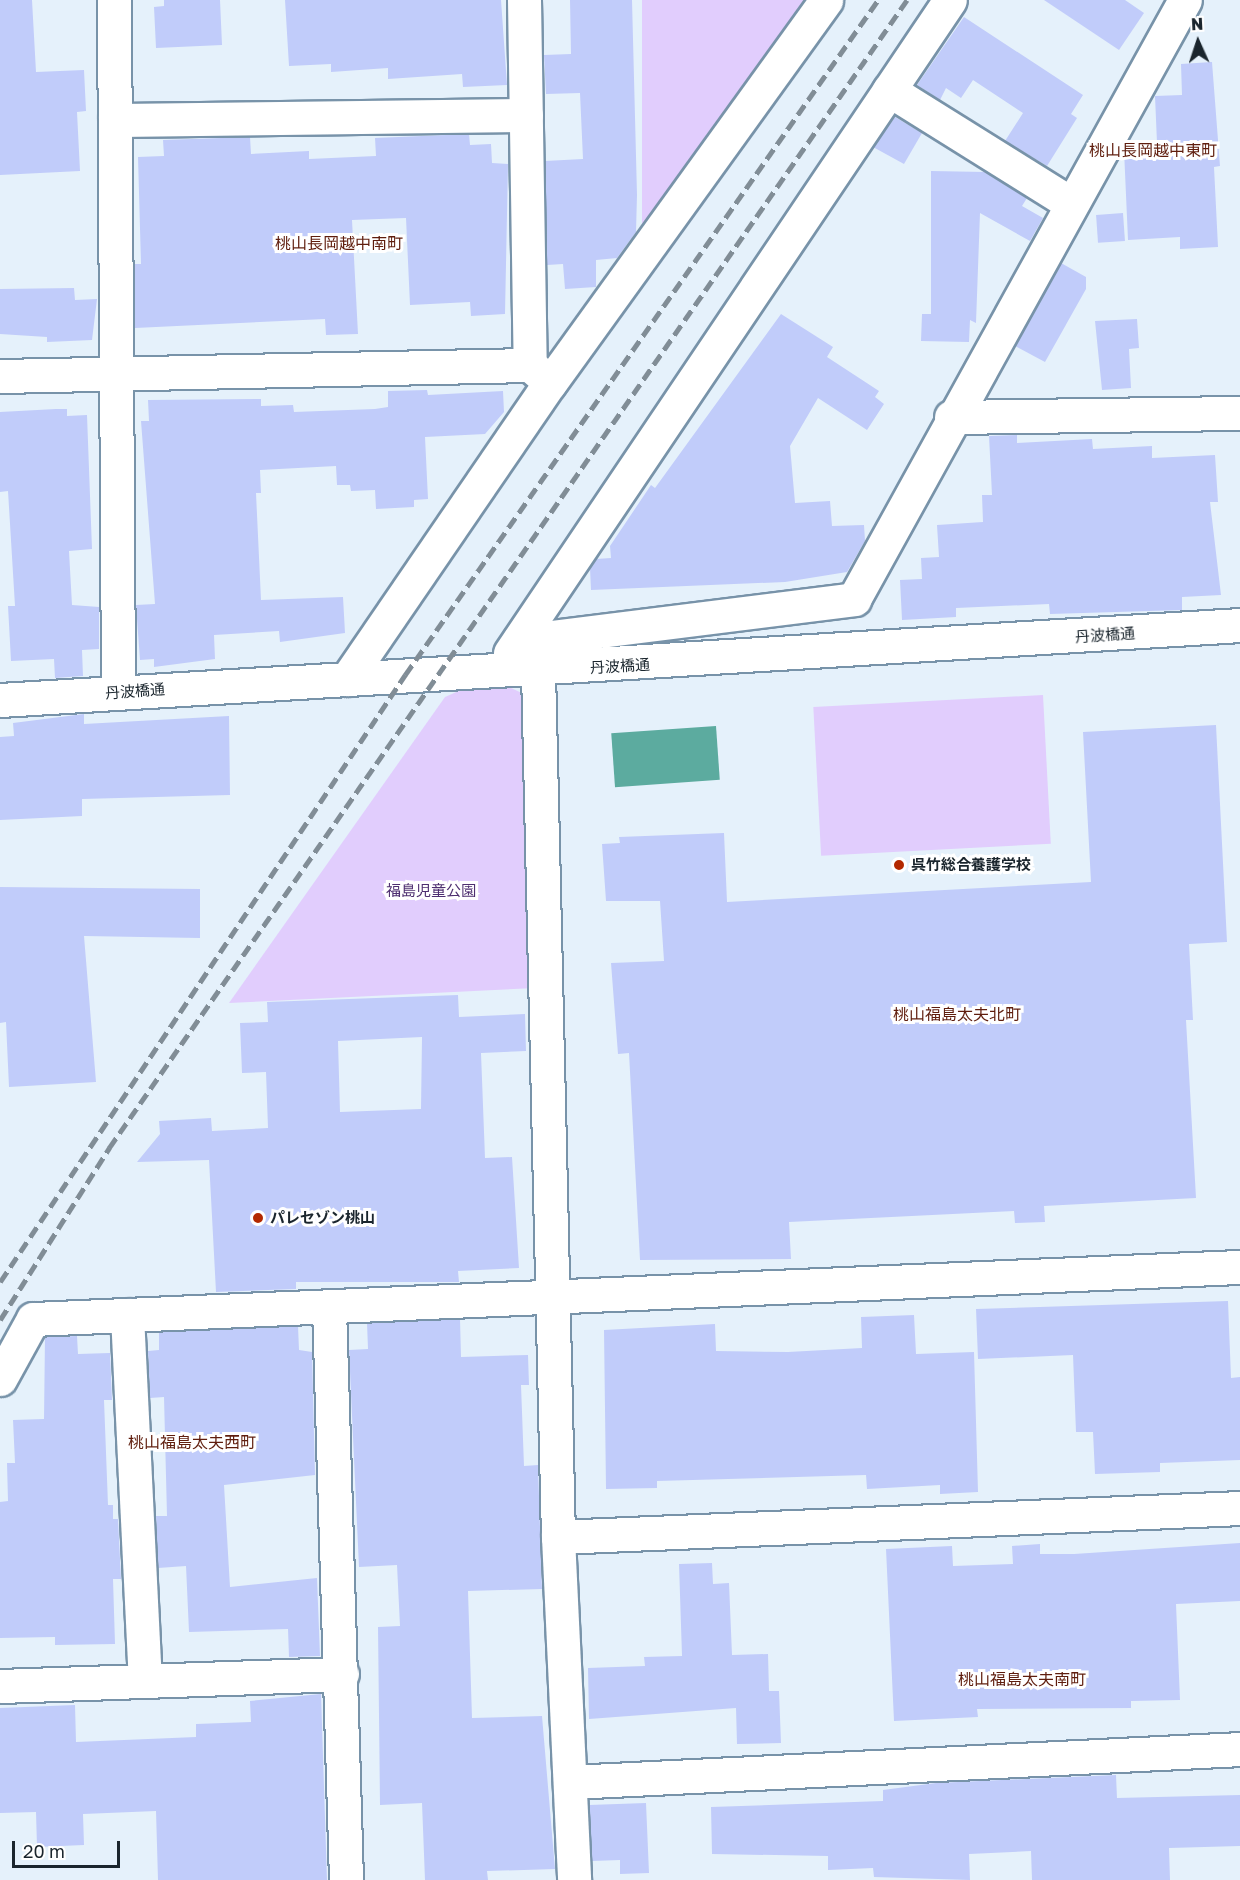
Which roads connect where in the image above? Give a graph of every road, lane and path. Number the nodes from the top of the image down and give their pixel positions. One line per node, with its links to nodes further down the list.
1 (114, 0): 8 (street)
2 (524, 0): 7 (street)
3 (826, 0): 10 (street)
4 (950, 0): 6 (street)
5 (1185, 0): 9 (street)
6 (889, 90): 9 (street); 16 (street)
7 (526, 115): 8 (street); 10 (street)
8 (115, 120): 11 (street)
9 (1070, 203): 14 (street)
10 (540, 374): 11 (street); 19 (street)
11 (118, 375): 12 (street); 20 (street)
12 (0, 376)
13 (1240, 413): 14 (street)
14 (951, 417): 16 (street)
15 (1240, 625): 17 (street, 丹波橋通)
16 (519, 641): 18 (street)
17 (538, 670): 18 (street, 丹波橋通); 23 (street)
18 (496, 671): 19 (street, 丹波橋通)
19 (346, 679): 20 (street, 丹波橋通)
20 (118, 691): 21 (street, 丹波橋通)
21 (0, 700)
22 (1240, 1266): 23 (street)
23 (554, 1295): 24 (street); 28 (street)
24 (329, 1307): 25 (street); 29 (street)
25 (127, 1315): 26 (street); 30 (street)
26 (0, 1379)
27 (1240, 1508): 28 (street)
28 (558, 1537): 33 (street)
29 (342, 1674): 30 (street); 34 (street)
30 (145, 1680): 31 (street)
31 (0, 1686)
32 (1240, 1749): 33 (street)
33 (571, 1782): 35 (street)
34 (346, 1880)
35 (574, 1880)

